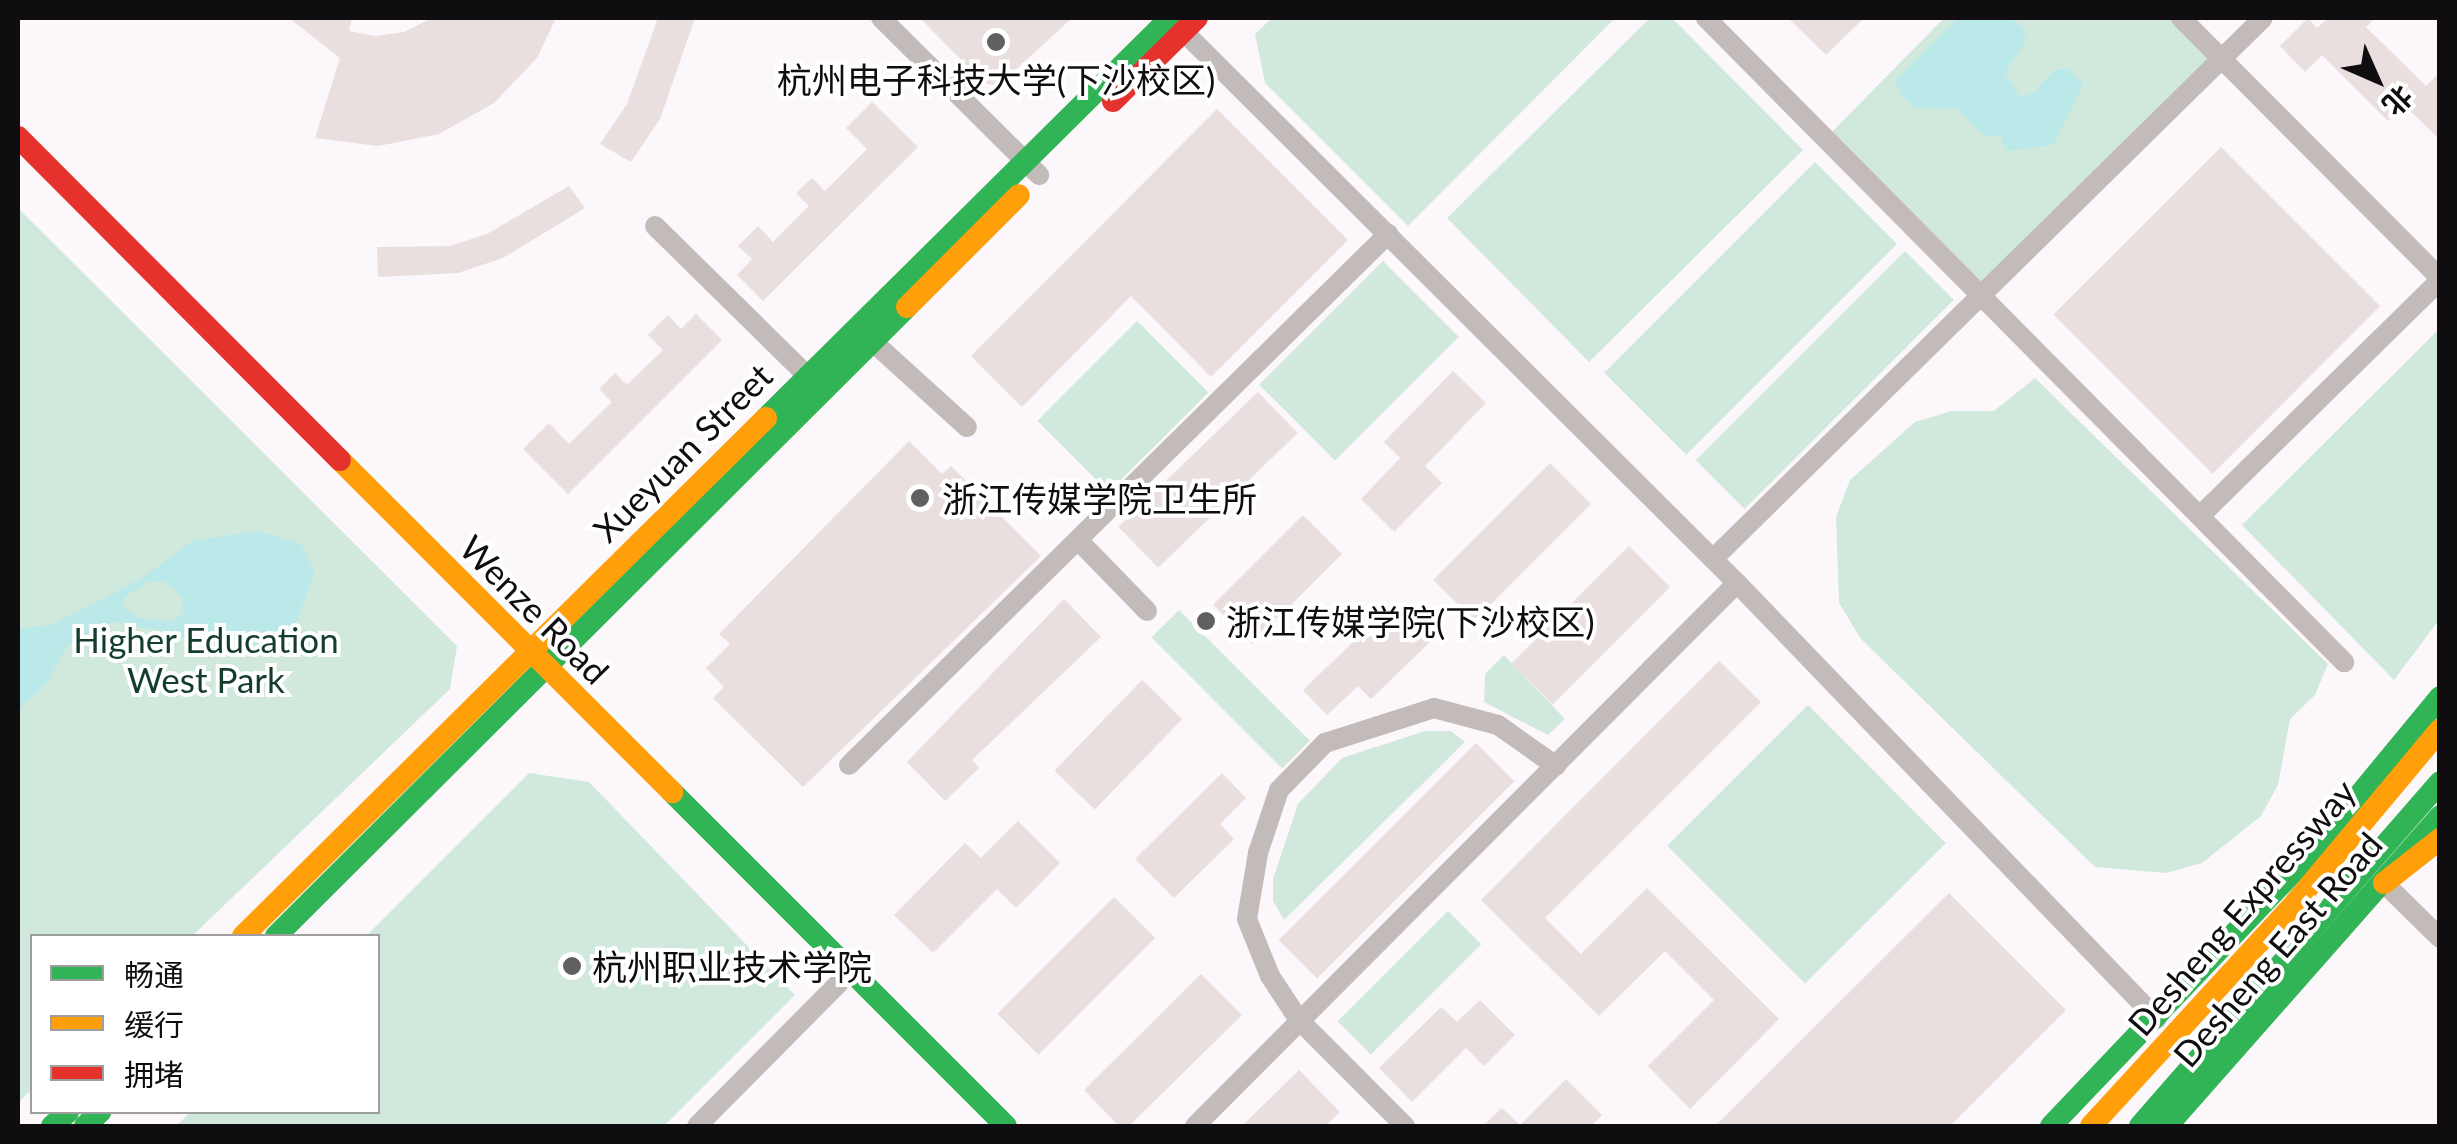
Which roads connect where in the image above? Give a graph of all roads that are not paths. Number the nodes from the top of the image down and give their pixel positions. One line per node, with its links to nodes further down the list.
1 (881, 18): 8 (street)
2 (1706, 18): 12 (street)
3 (2181, 18): 6 (street)
4 (2263, 18): 6 (street)
5 (1183, 22): 8 (main road, Xueyuan Street); 10 (street)
6 (2222, 58): 11 (street); 12 (street)
7 (18, 137): 21 (main road, Wenze Road)
8 (1032, 169): 13 (main road, Xueyuan Street); 14 (main road, Xueyuan Street)
9 (654, 226): 14 (street)
10 (1388, 234): 17 (street); 18 (street)
11 (2440, 279): 16 (street)
12 (1981, 296): 16 (street); 18 (street)
13 (872, 341): 14 (main road, Xueyuan Street); 15 (street)
14 (816, 383): 21 (main road, Xueyuan Street)
15 (966, 427)
16 (2200, 516): 22 (street)
17 (1078, 540): 20 (street); 25 (street)
18 (1713, 559): 19 (street)
19 (1737, 583): 26 (street); 35 (street)
20 (1147, 611)
21 (536, 661): 31 (main road, Xueyuan Street); 32 (main road, Xueyuan Street); 34 (main road, Wenze Road)
22 (2344, 662)
23 (2440, 696): 35 (main road, Desheng East Road)
24 (2440, 730): 42 (main road, Desheng Expressway)
25 (849, 765)
26 (1556, 766): 36 (street); 36 (street)
27 (2440, 782): 43 (main road, Desheng Expressway)
28 (2440, 816): 30 (main road, Desheng East Road)
29 (2440, 839): 30 (main road)
30 (2384, 883): 33 (street); 44 (main road, Desheng East Road)
31 (245, 934)
32 (278, 934)
33 (2440, 938)
34 (850, 972): 37 (street); 38 (main road, Wenze Road)
35 (2157, 1019): 41 (main road, Desheng East Road)
36 (1300, 1020): 39 (street); 40 (street)
37 (696, 1126)
38 (1006, 1126)
39 (1195, 1126)
40 (1405, 1126)
41 (2051, 1126)
42 (2091, 1126)
43 (2140, 1126)
44 (2167, 1126)

